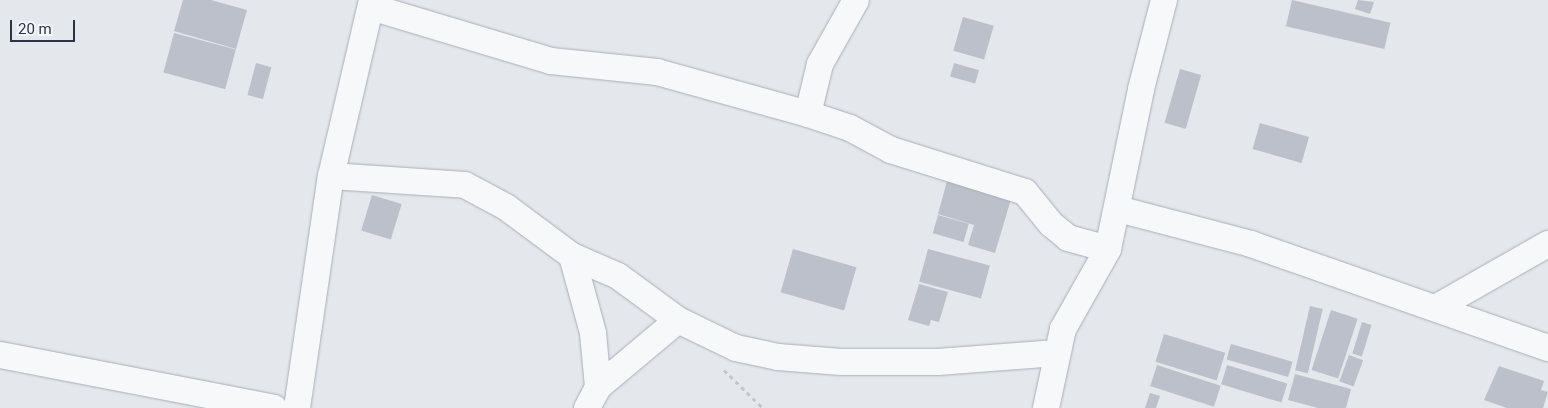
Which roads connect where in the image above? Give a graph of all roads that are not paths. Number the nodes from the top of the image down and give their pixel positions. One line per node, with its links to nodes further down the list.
1 (856, 0): 4 (street)
2 (1164, 0): 6 (street)
3 (372, 4): 4 (street); 5 (street)
4 (808, 114): 8 (street)
5 (331, 176): 9 (street); 17 (street)
6 (1118, 209): 8 (street); 10 (street)
7 (1548, 244): 10 (street)
8 (1108, 249): 13 (street)
9 (572, 256): 11 (street); 15 (street)
10 (1438, 308): 12 (street)
11 (678, 320): 13 (street); 15 (street)
12 (1548, 348)
13 (1057, 353): 18 (street)
14 (0, 355): 16 (street)
15 (593, 397)
16 (274, 408)
17 (297, 408)
18 (1046, 408)

